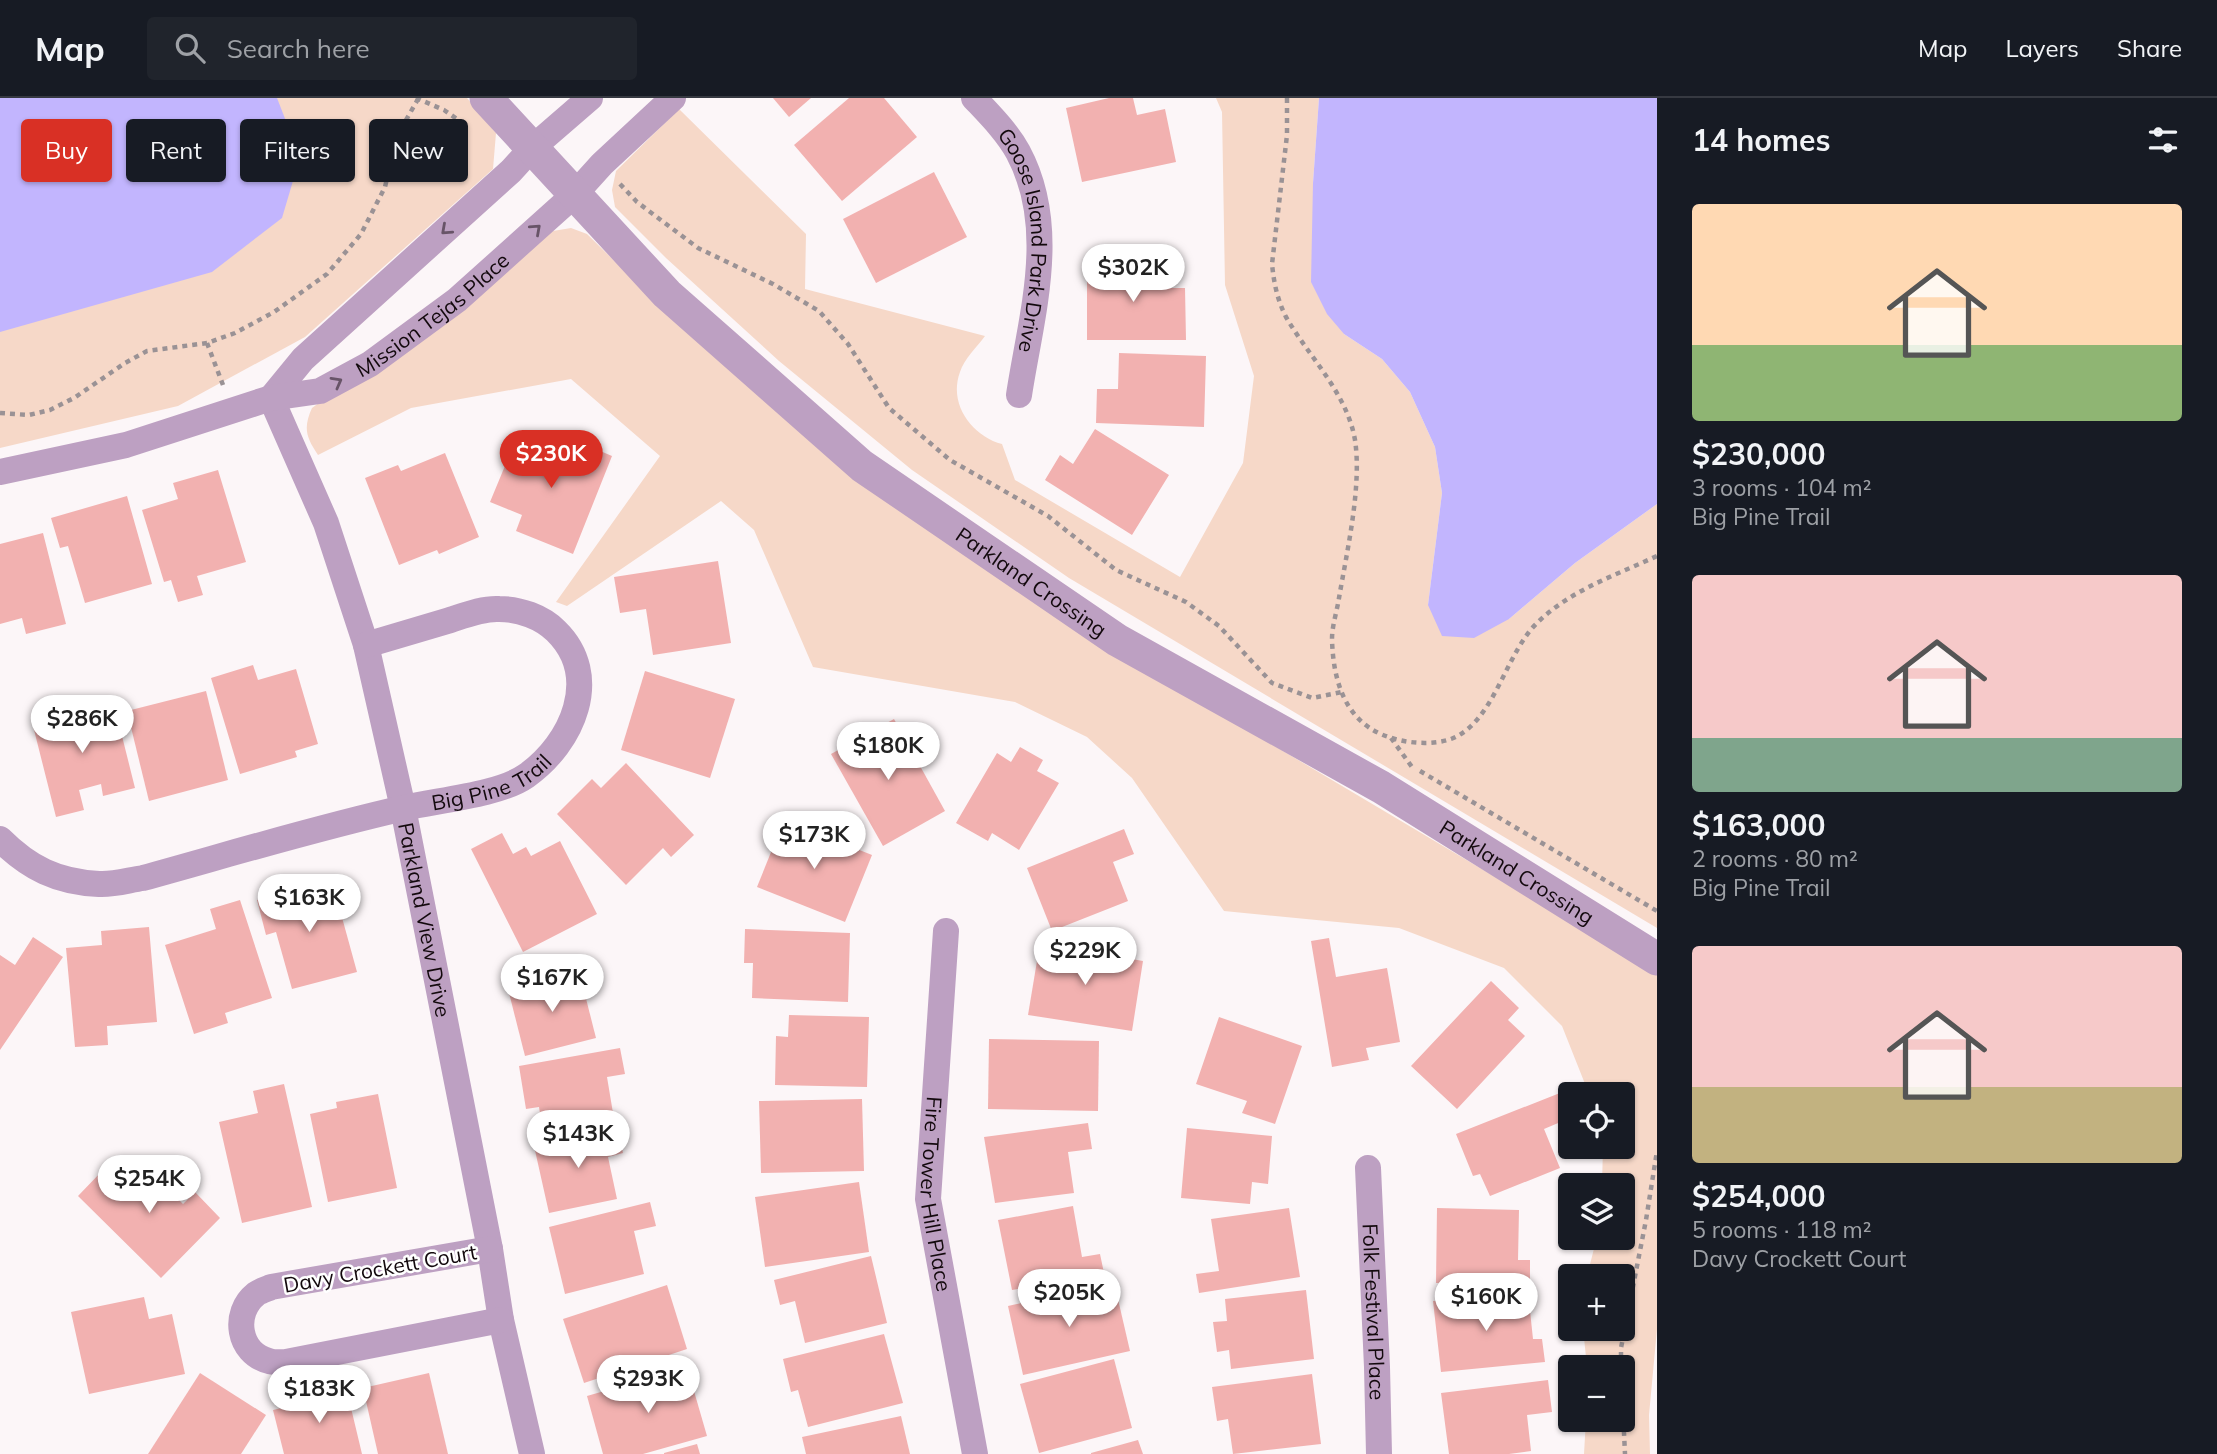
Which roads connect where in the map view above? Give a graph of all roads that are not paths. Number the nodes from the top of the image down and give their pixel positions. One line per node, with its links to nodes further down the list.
1 (486, 98): 5 (street, Parkland Crossing)
2 (590, 98): 5 (street)
3 (673, 98): 6 (street)
4 (974, 98): 7 (street, Goose Island Park Drive)
5 (531, 149): 6 (street, Parkland Crossing); 8 (street, one-way to 8)
6 (573, 195): 8 (street, Mission Tejas Place, one-way to 6); 14 (street, Parkland Crossing)
7 (1019, 395)
8 (271, 398): 9 (street, Mission Tejas Place); 10 (street, Parkland View Drive)
9 (0, 472)
10 (366, 645): 11 (street, Parkland View Drive); 11 (street, Big Pine Trail)
11 (403, 808): 12 (street, Big Pine Trail); 16 (street, Parkland View Drive)
12 (0, 839)
13 (946, 931): 19 (street, Fire Tower Hill Place)
14 (1657, 959)
15 (1368, 1168): 20 (street, Folk Festival Place)
16 (490, 1249): 17 (street, Parkland View Drive); 17 (street, Davy Crockett Court)
17 (501, 1320): 18 (street, Parkland View Drive)
18 (532, 1454)
19 (975, 1454)
20 (1378, 1454)

